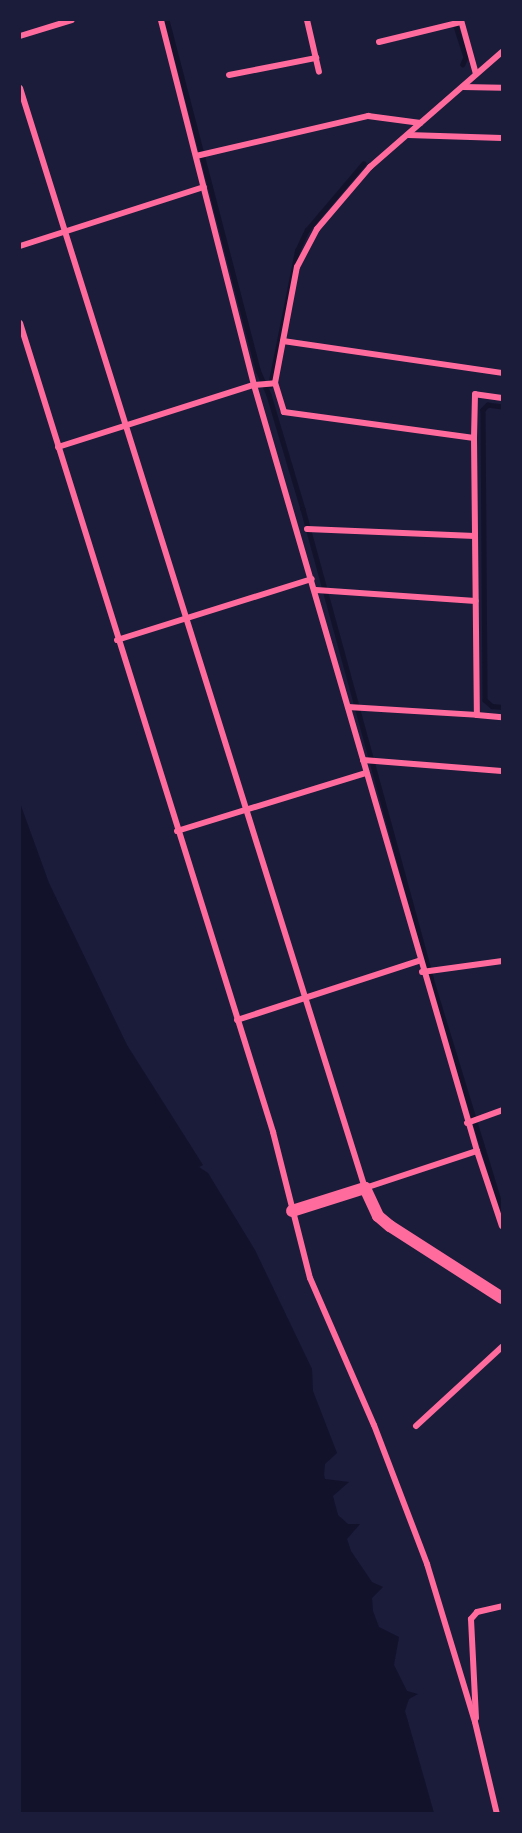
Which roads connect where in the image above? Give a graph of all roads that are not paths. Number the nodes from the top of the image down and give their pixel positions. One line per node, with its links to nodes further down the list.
1 (72, 20): 5 (street)
2 (161, 20): 18 (street)
3 (307, 20): 8 (street)
4 (458, 22): 6 (street); 10 (street)
5 (20, 36)
6 (379, 42)
7 (502, 52): 10 (street)
8 (316, 58): 9 (street); 11 (street)
9 (319, 72)
10 (476, 74): 12 (street)
11 (229, 75)
12 (463, 87): 14 (street); 15 (street)
13 (20, 88): 20 (street)
14 (502, 88)
15 (421, 123): 16 (street); 18 (street)
16 (407, 135): 17 (street); 23 (street)
17 (502, 138)
18 (200, 155): 19 (street)
19 (204, 187): 20 (street); 26 (street)
20 (65, 231): 21 (street); 28 (street)
21 (20, 246)
22 (20, 323): 30 (street)
23 (284, 340): 24 (street); 25 (street)
24 (502, 373)
25 (273, 383): 26 (street); 29 (street)
26 (257, 385): 28 (street); 33 (street)
27 (502, 398): 29 (street)
28 (125, 425): 30 (street); 36 (street)
29 (474, 438): 32 (street)
30 (58, 447): 37 (street)
31 (307, 529): 32 (street)
32 (475, 536): 35 (street)
33 (312, 579): 34 (street); 36 (street)
34 (321, 589): 35 (street); 38 (street)
35 (476, 601): 39 (street)
36 (186, 617): 37 (street); 44 (street)
37 (117, 640): 45 (street)
38 (353, 706): 39 (street); 41 (street)
39 (477, 715): 40 (street)
40 (502, 717)
41 (368, 760): 42 (street); 43 (street)
42 (502, 771)
43 (366, 773): 44 (street); 46 (street)
44 (246, 809): 45 (street); 49 (street)
45 (177, 831): 50 (street)
46 (419, 961): 48 (street); 49 (street)
47 (502, 961): 48 (street)
48 (424, 971): 52 (street)
49 (304, 999): 50 (street); 54 (street)
50 (237, 1020): 55 (street)
51 (502, 1110): 52 (street)
52 (472, 1121): 53 (street)
53 (477, 1151): 54 (street); 56 (street)
54 (365, 1188): 55 (main road); 57 (main road)
55 (292, 1211): 61 (street)
56 (502, 1226)
57 (502, 1298)
58 (502, 1347): 59 (street)
59 (416, 1426)
60 (502, 1606): 61 (street)
61 (475, 1722): 62 (street)
62 (497, 1814)

